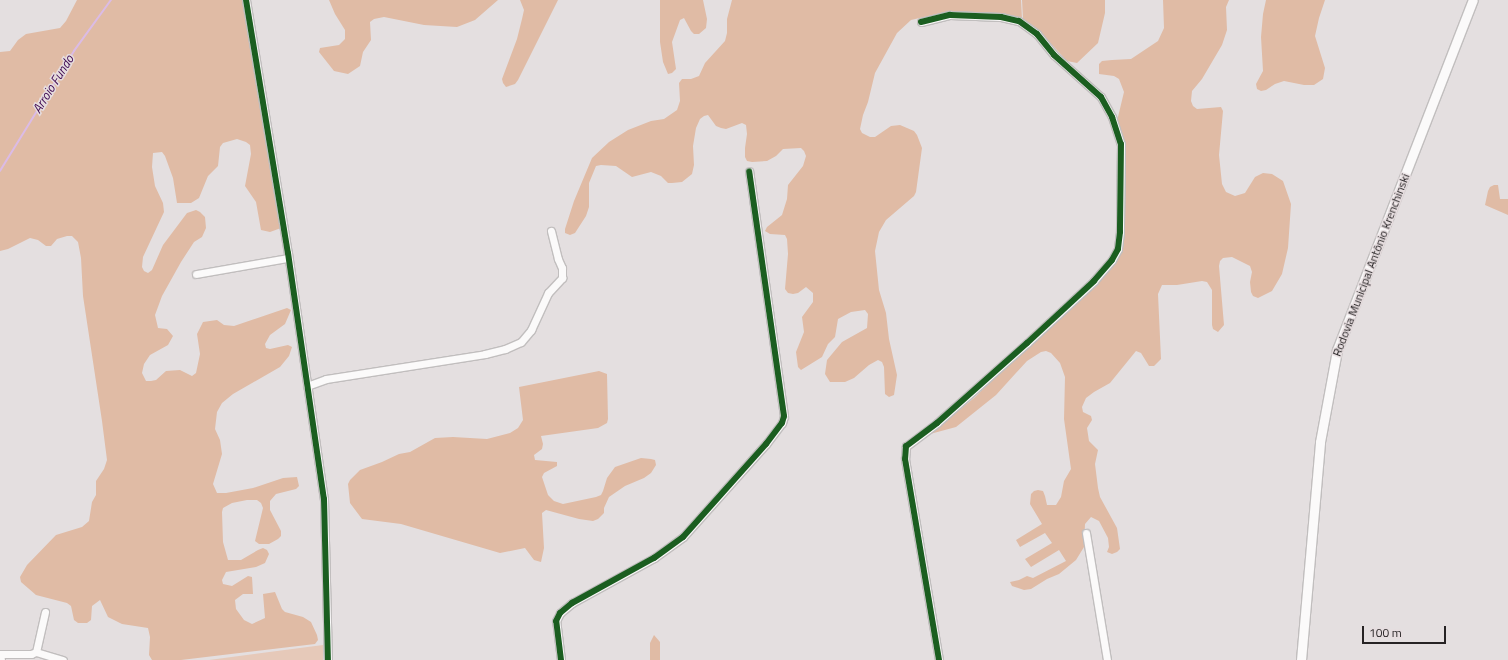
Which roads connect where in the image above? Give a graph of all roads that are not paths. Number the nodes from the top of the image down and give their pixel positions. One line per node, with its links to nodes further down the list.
1 (246, 0): 6 (street)
2 (1473, 0): 19 (main road, Rodovia Municipal Antônio Krenchinski)
3 (921, 22): 17 (street)
4 (749, 171): 16 (street)
5 (551, 231): 8 (street)
6 (288, 258): 7 (street); 8 (street)
7 (196, 274)
8 (307, 386): 15 (street)
9 (1086, 533): 18 (street)
10 (45, 612): 11 (street)
11 (36, 652): 12 (street); 14 (street)
12 (0, 654): 13 (street)
13 (1, 660)
14 (63, 660)
15 (328, 660)
16 (562, 660)
17 (939, 660)
18 (1107, 660)
19 (1301, 660)

